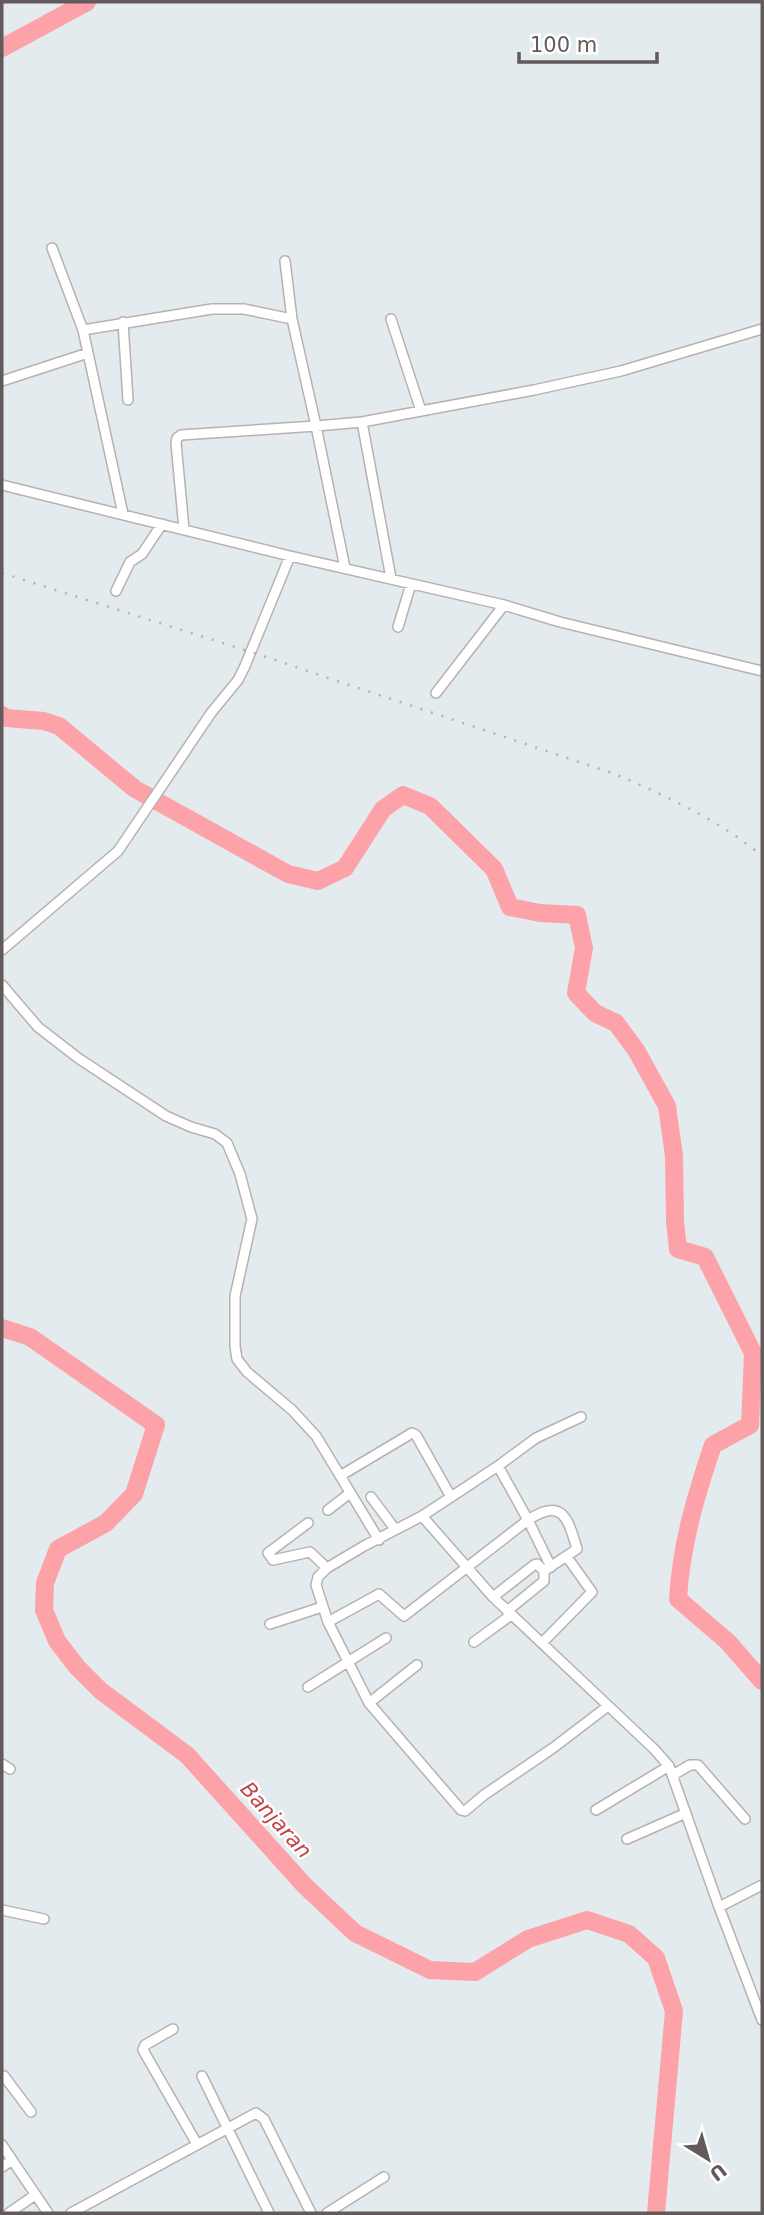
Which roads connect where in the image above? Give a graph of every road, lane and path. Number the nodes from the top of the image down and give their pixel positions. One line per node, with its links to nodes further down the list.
1 (52, 248): 7 (street)
2 (285, 261): 3 (street)
3 (292, 319): 5 (street); 13 (street)
4 (391, 319): 11 (street)
5 (123, 322): 7 (street); 10 (street)
6 (762, 329): 11 (street)
7 (83, 330): 8 (street)
8 (88, 353): 9 (street); 15 (street)
9 (2, 381)
10 (128, 400)
11 (421, 411): 12 (street)
12 (362, 422): 13 (street); 20 (street)
13 (316, 426): 17 (street); 19 (street)
14 (2, 485): 15 (street)
15 (123, 514): 16 (street)
16 (162, 524): 17 (street); 22 (street)
17 (184, 529): 18 (street)
18 (290, 556): 19 (street); 27 (street)
19 (345, 568): 20 (street)
20 (391, 578): 21 (street)
21 (411, 584): 23 (street); 24 (street)
22 (116, 591)
23 (504, 605): 25 (street); 26 (street)
24 (398, 627)
25 (762, 671)
26 (436, 693)
27 (2, 950)
28 (2, 985): 31 (street)
29 (581, 1417): 30 (street)
30 (498, 1466): 34 (street); 37 (street)
31 (340, 1476): 32 (street); 34 (street)
32 (350, 1493): 35 (street); 40 (street)
33 (371, 1497): 39 (street)
34 (451, 1497): 36 (street)
35 (328, 1510)
36 (422, 1516): 39 (street); 43 (street)
37 (528, 1520): 41 (street); 43 (street); 44 (street)
38 (309, 1523): 42 (street)
39 (395, 1530): 40 (street)
40 (379, 1540): 42 (street)
41 (567, 1557): 44 (street); 52 (street)
42 (327, 1568): 46 (street)
43 (467, 1569): 45 (street); 48 (street)
44 (548, 1569): 45 (street); 47 (street)
45 (493, 1597): 47 (street)
46 (321, 1607): 48 (street); 49 (street)
47 (509, 1613): 51 (street); 52 (street)
48 (328, 1622): 53 (street)
49 (270, 1623)
50 (386, 1638): 53 (street)
51 (474, 1642)
52 (542, 1643): 57 (street)
53 (348, 1662): 55 (street); 56 (street)
54 (417, 1665): 56 (street)
55 (308, 1687)
56 (369, 1703): 57 (street)
57 (608, 1706): 58 (street)
58 (671, 1771): 59 (street); 60 (street); 61 (street)
59 (596, 1810)
60 (686, 1813): 62 (street); 64 (street)
61 (745, 1819)
62 (627, 1839)
63 (762, 1885): 64 (street)
64 (719, 1907): 67 (street)
65 (2, 1910): 66 (street)
66 (44, 1919)
67 (762, 2020)
68 (173, 2029): 74 (street)
69 (14, 2068): 71 (street)
70 (202, 2076): 73 (street)
71 (3, 2077): 72 (street)
72 (31, 2112)
73 (228, 2127): 74 (street); 84 (street); 85 (street)
74 (197, 2144): 83 (street)
75 (2, 2145): 76 (street)
76 (12, 2160): 77 (street); 79 (street)
77 (2, 2167)
78 (384, 2176): 80 (street)
79 (35, 2195): 81 (street); 82 (street)
80 (345, 2202): 86 (street); 87 (street)
81 (9, 2213)
82 (48, 2213)
83 (71, 2213)
84 (269, 2213)
85 (311, 2213)
86 (327, 2213)
87 (351, 2213)

